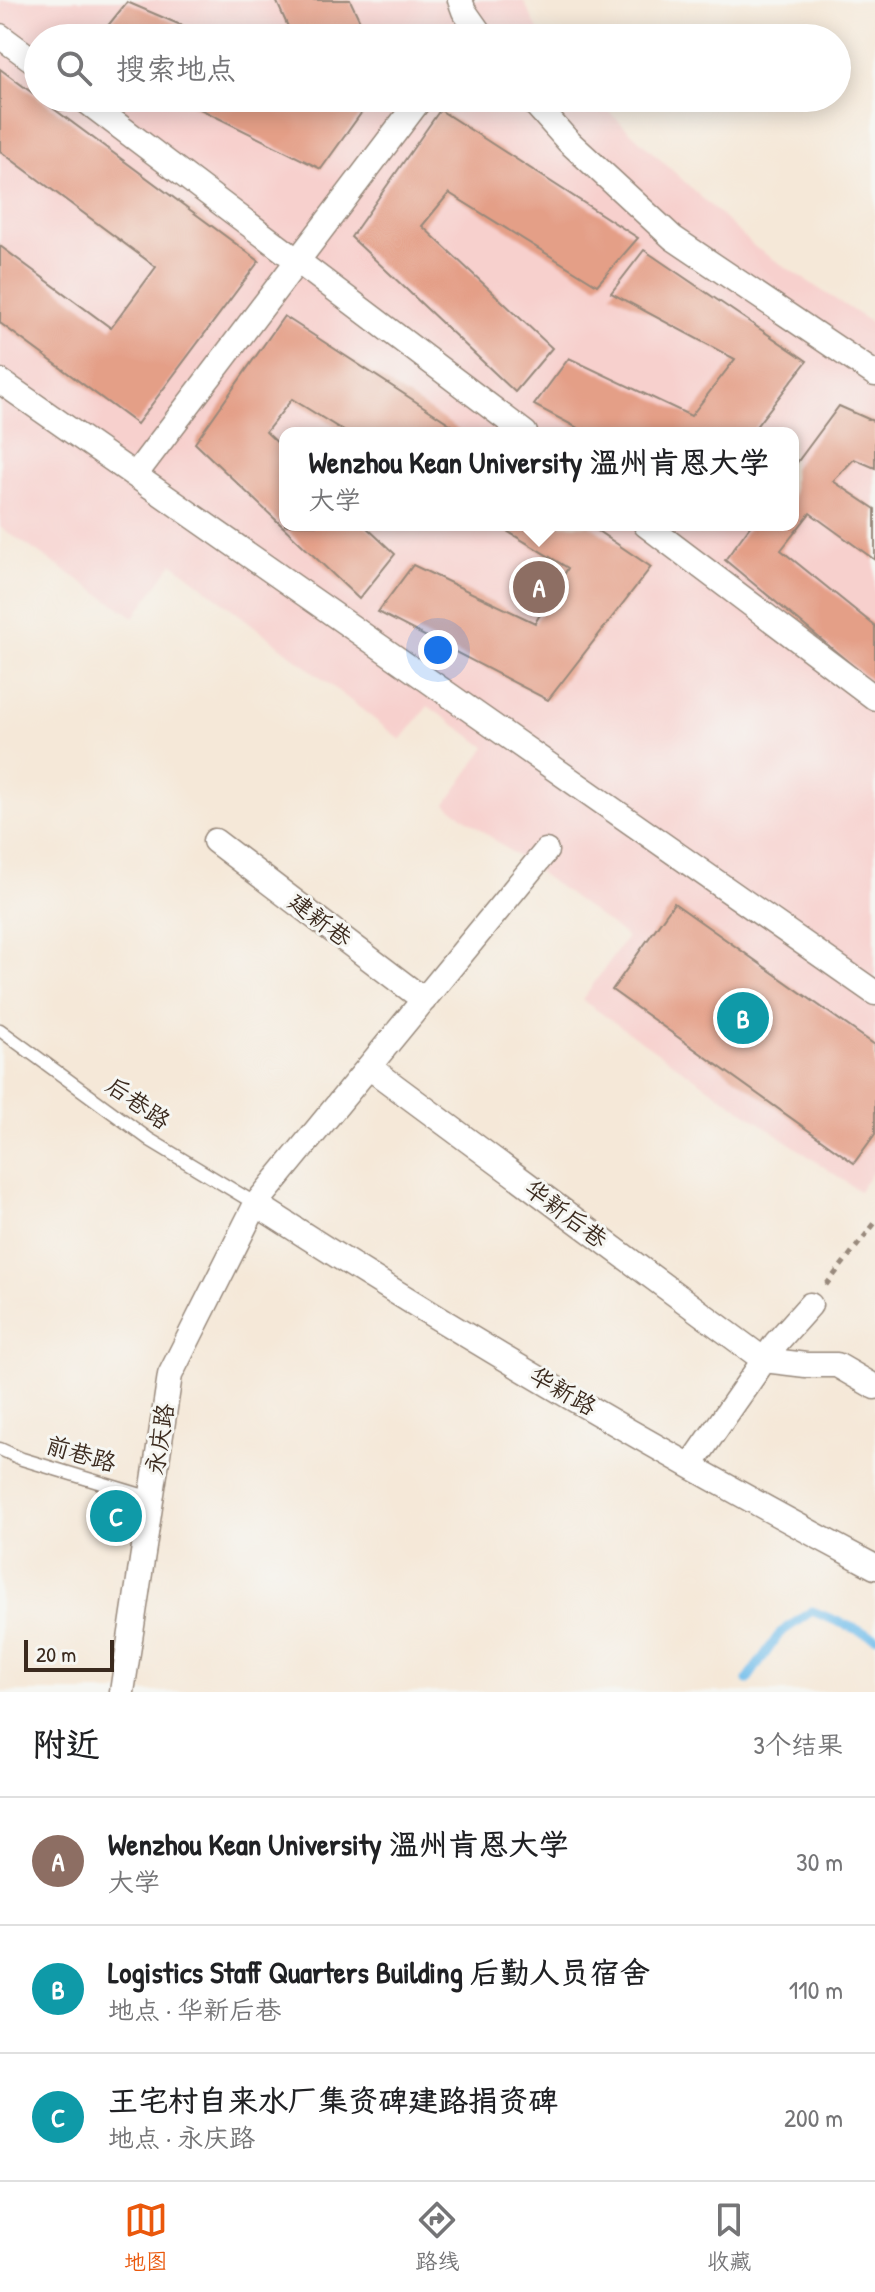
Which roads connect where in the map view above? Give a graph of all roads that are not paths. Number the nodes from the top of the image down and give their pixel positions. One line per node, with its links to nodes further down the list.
1 (460, 0): 2 (street)
2 (470, 24)
3 (0, 36): 4 (street)
4 (24, 54)
5 (100, 112): 8 (street)
6 (410, 112): 8 (street)
7 (542, 112): 9 (street)
8 (297, 261): 11 (street); 12 (street)
9 (875, 374)
10 (0, 381): 12 (street)
11 (517, 427)
12 (135, 475): 17 (street)
13 (654, 531): 14 (street)
14 (875, 698)
15 (215, 841): 18 (street, 建新巷)
16 (546, 851): 18 (street, 永庆路)
17 (875, 993)
18 (424, 1000): 20 (street, 永庆路)
19 (0, 1030): 21 (lane, 后巷路)
20 (369, 1067): 21 (street, 永庆路); 23 (street, 华新后巷)
21 (256, 1204): 26 (street, 华新路); 27 (street, 永庆路)
22 (810, 1305): 23 (street)
23 (764, 1360): 24 (street); 26 (street)
24 (875, 1387)
25 (0, 1449): 27 (lane, 前巷路)
26 (691, 1465): 28 (street, 华新路)
27 (151, 1498): 29 (street, 永庆路)
28 (875, 1567)
29 (122, 1692)

